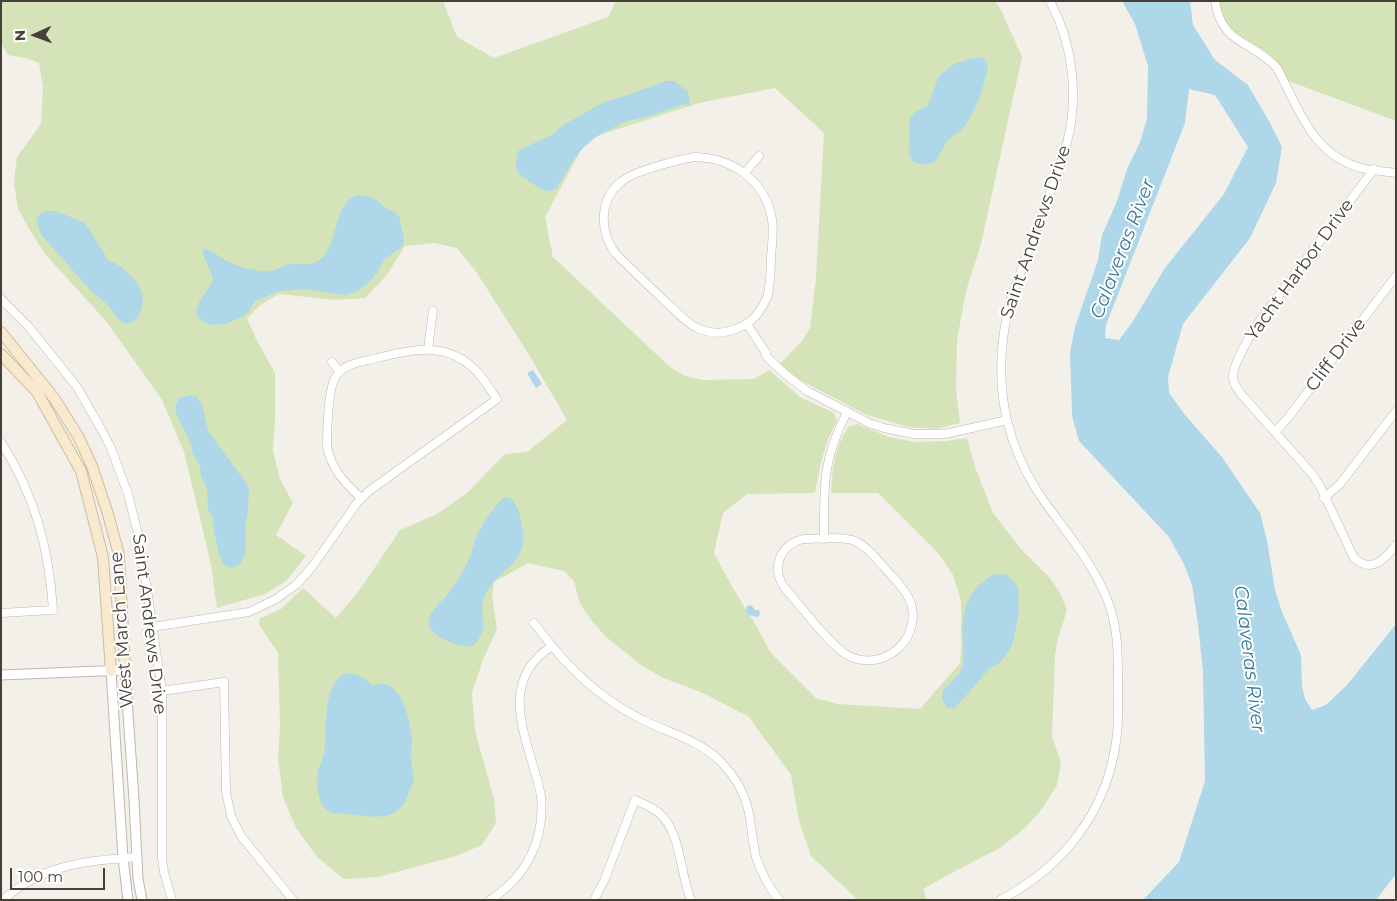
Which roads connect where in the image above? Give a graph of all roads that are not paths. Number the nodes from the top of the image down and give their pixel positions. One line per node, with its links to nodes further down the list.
1 (1050, 1): 18 (street, Saint Andrews Drive)
2 (1215, 1): 4 (street)
3 (759, 156): 5 (street)
4 (1374, 170): 6 (street); 19 (street, Yacht Harbor Drive)
5 (745, 173): 10 (street); 10 (street)
6 (1396, 173)
7 (1396, 276): 19 (street, Cliff Drive)
8 (1, 299): 27 (street, Saint Andrews Drive)
9 (433, 311): 12 (street)
10 (747, 324): 17 (street)
11 (1, 332): 29 (main road, West March Lane)
12 (428, 349): 15 (street); 21 (street)
13 (1, 354): 30 (main road, West March Lane)
14 (332, 362): 15 (street)
15 (340, 371): 21 (street)
16 (1396, 411): 22 (street)
17 (847, 412): 18 (street); 23 (street)
18 (1007, 420): 44 (street, Saint Andrews Drive)
19 (1275, 432): 22 (street, Yacht Harbor Drive)
20 (1, 442): 25 (street)
21 (361, 498): 27 (street)
22 (1324, 498): 24 (street, Yacht Harbor Drive)
23 (824, 538): 23 (street)
24 (1396, 545)
25 (1, 613)
26 (534, 623): 28 (street)
27 (152, 627): 32 (street, Saint Andrews Drive)
28 (552, 646): 40 (street); 43 (street)
29 (125, 670): 30 (street); 33 (street, West March Lane)
30 (111, 671): 31 (street); 34 (street, West March Lane)
31 (1, 674)
32 (162, 691): 38 (street, Saint Andrews Drive); 39 (street)
33 (137, 857): 34 (street); 37 (street, West March Lane)
34 (123, 858): 35 (street); 36 (street, West March Lane)
35 (3, 900)
36 (128, 900)
37 (142, 900)
38 (172, 900)
39 (293, 900)
40 (490, 900)
41 (594, 900): 42 (street)
42 (690, 900)
43 (779, 900)
44 (1000, 900)

